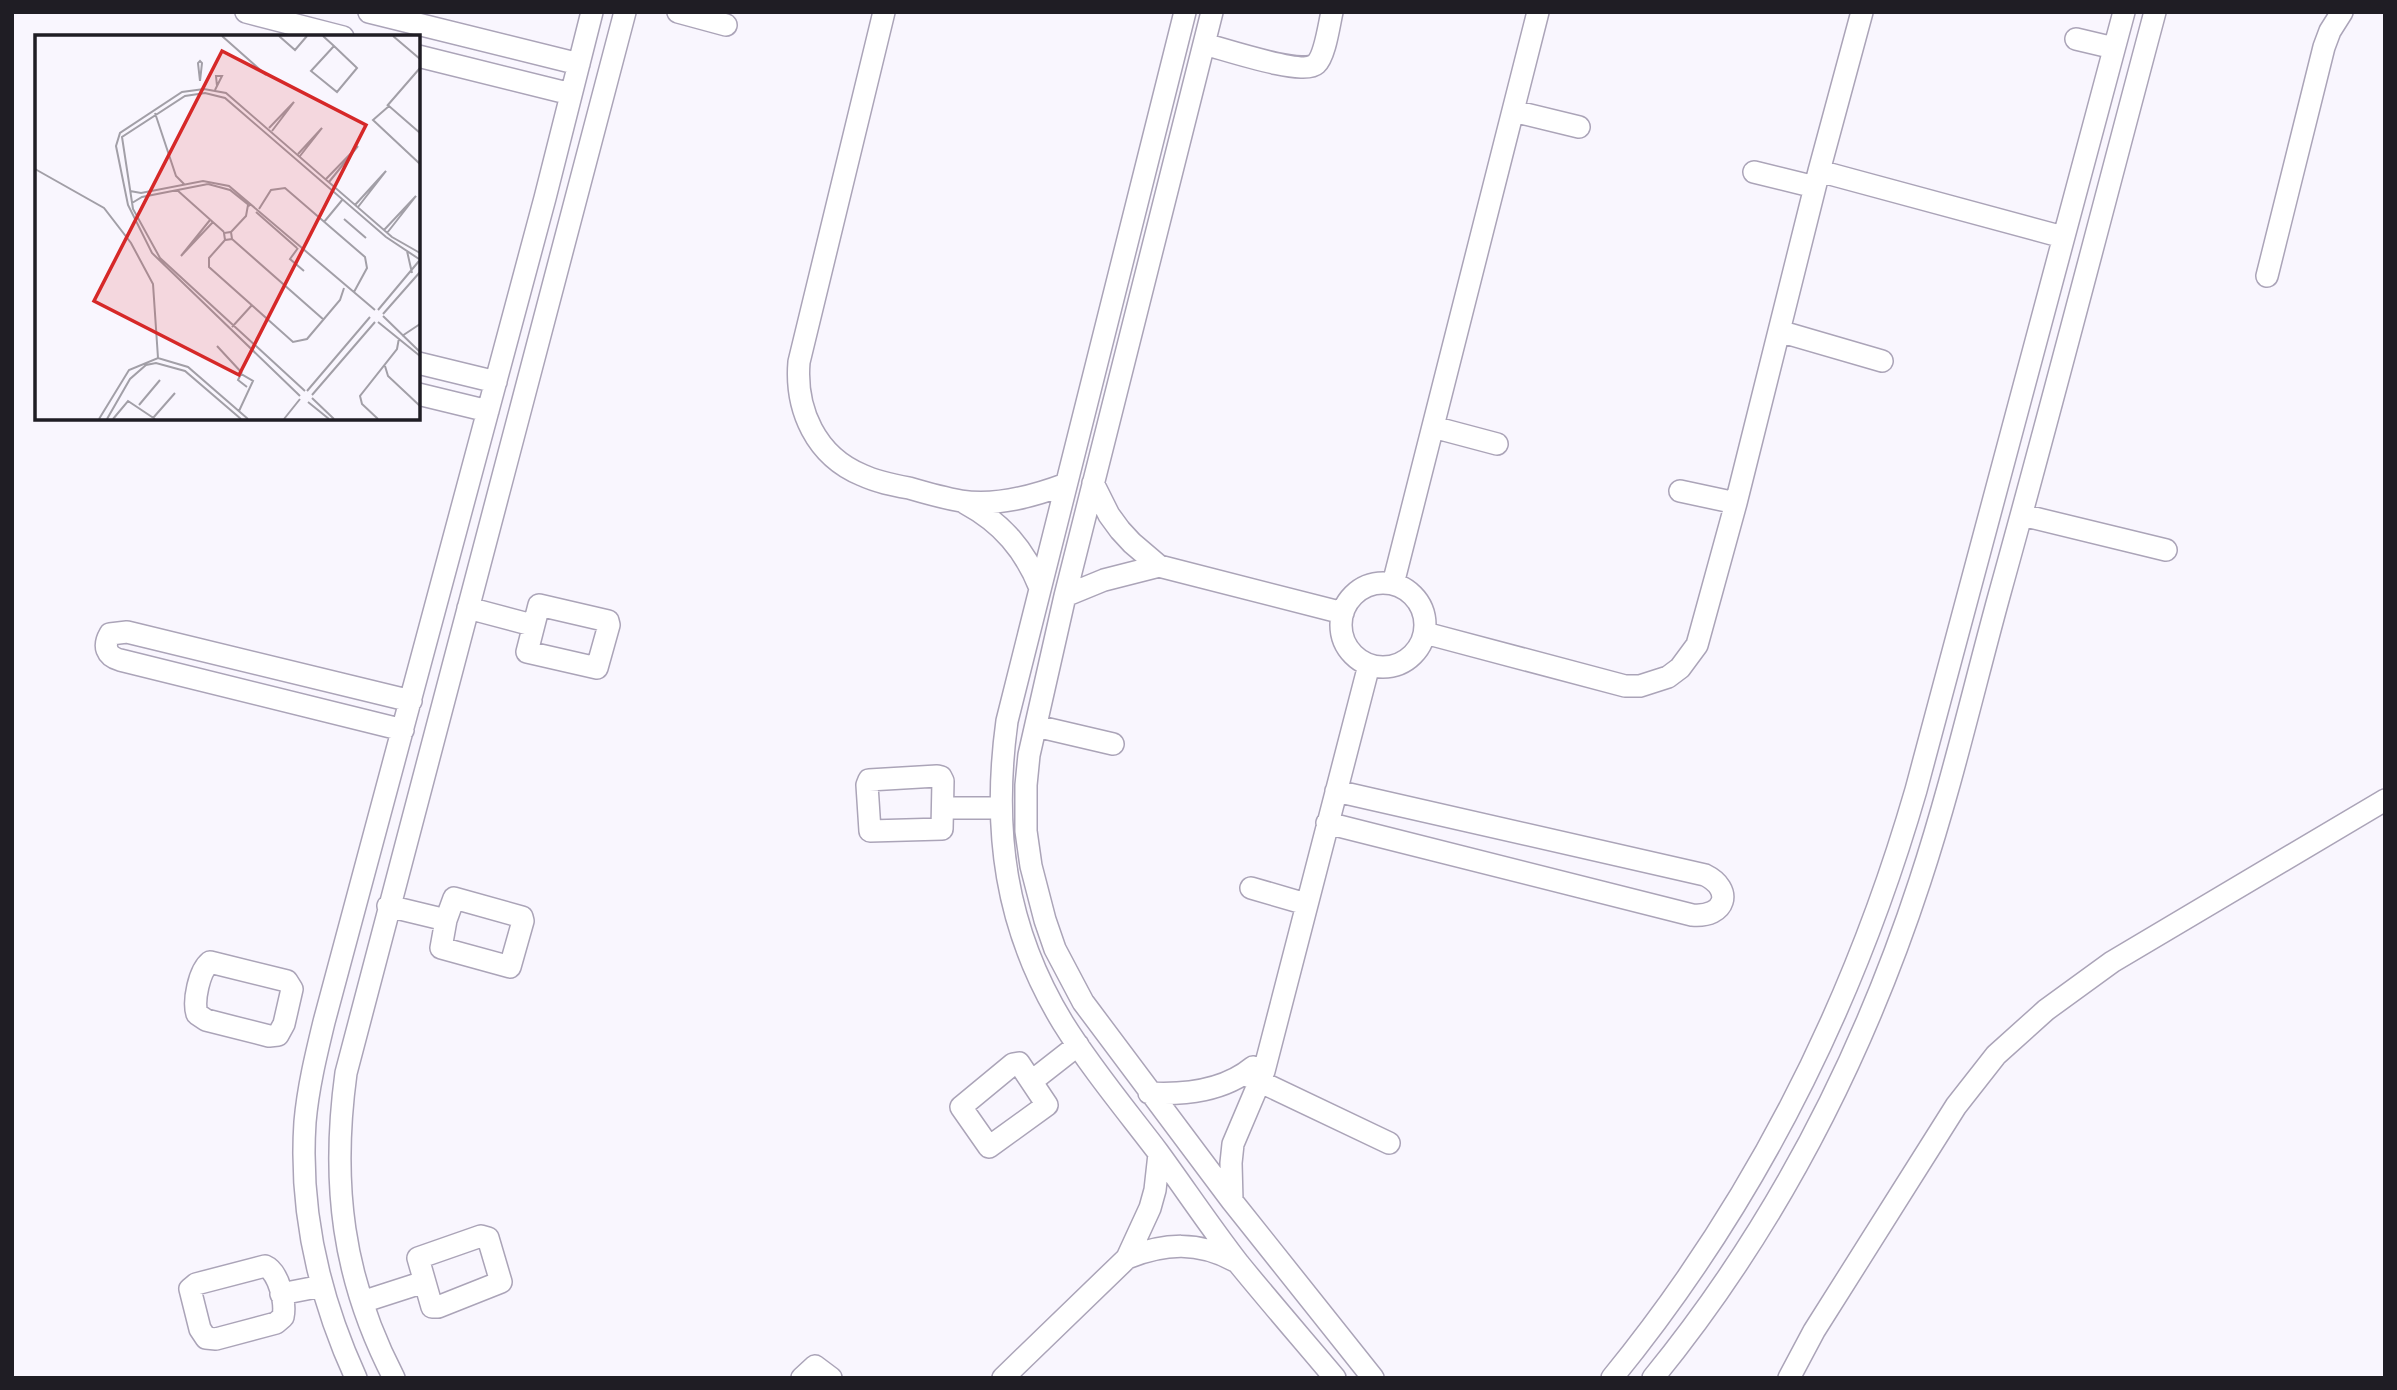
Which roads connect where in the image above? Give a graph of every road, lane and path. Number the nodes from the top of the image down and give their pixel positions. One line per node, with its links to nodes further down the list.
1 (246, 12): 15 (street)
2 (369, 12): 22 (street)
3 (592, 12): 22 (street)
4 (625, 12): 29 (street)
5 (678, 12): 16 (street)
6 (884, 12): 45 (street)
7 (1185, 12): 37 (street)
8 (1212, 12): 19 (street)
9 (1332, 12): 19 (street)
10 (1538, 12): 24 (street)
11 (1862, 12): 27 (street)
12 (2124, 12): 20 (street)
13 (2155, 12): 47 (street)
14 (2342, 12): 31 (street)
15 (304, 19): 17 (street)
16 (726, 25)
17 (339, 35)
18 (2076, 39): 20 (street)
19 (1204, 44): 38 (street)
20 (2114, 48): 30 (street)
21 (420, 56): 23 (street)
22 (579, 64): 23 (street)
23 (571, 94): 28 (street)
24 (1513, 111): 25 (street); 40 (street)
25 (1579, 127)
26 (1754, 172): 27 (street)
27 (1817, 179): 30 (street); 32 (street)
28 (545, 198): 29 (street); 35 (street)
29 (576, 206): 55 (street)
30 (2063, 237): 50 (street)
31 (2267, 276)
32 (1779, 331): 33 (street); 46 (street)
33 (1882, 360)
34 (420, 363): 35 (street)
35 (496, 382): 39 (street)
36 (420, 394): 39 (street)
37 (1087, 402): 38 (street); 43 (street)
38 (1113, 408): 42 (street)
39 (488, 411): 62 (street)
40 (1433, 427): 41 (street); 52 (street)
41 (1497, 444)
42 (1093, 483): 49 (street); 54 (street)
43 (1066, 484): 45 (street); 53 (street)
44 (1681, 491): 46 (street)
45 (964, 502): 53 (street)
46 (1736, 503): 58 (street)
47 (2022, 515): 48 (street); 51 (street)
48 (2166, 550)
49 (1159, 566): 54 (street); 56 (street)
50 (1973, 572): 51 (street); 97 (street)
51 (2004, 580): 98 (street)
52 (1393, 584): 56 (street); 58 (street)
53 (1040, 588): 69 (street)
54 (1065, 596): 63 (street)
55 (468, 608): 57 (street); 73 (street)
56 (1343, 613): 60 (street)
57 (532, 625)
58 (1425, 633): 60 (street)
59 (239, 659): 61 (street); 61 (street); 62 (street)
60 (1369, 665): 66 (street)
61 (232, 688): 64 (street)
62 (411, 701): 64 (street)
63 (1036, 726): 65 (street); 80 (street)
64 (403, 730): 76 (street)
65 (1113, 744)
66 (1336, 791): 70 (street); 70 (street)
67 (2385, 800): 99 (street)
68 (943, 808): 69 (street)
69 (1000, 808): 77 (street)
70 (1327, 823): 72 (street)
71 (1251, 887): 72 (street)
72 (1306, 904): 78 (street)
73 (388, 906): 74 (street); 89 (street)
74 (446, 920)
75 (287, 1013): 75 (street); 76 (street)
76 (324, 1022): 87 (street)
77 (1078, 1045): 79 (street); 82 (street)
78 (1252, 1078): 80 (street); 81 (street); 83 (street)
79 (1032, 1081)
80 (1149, 1093): 83 (street)
81 (1389, 1143)
82 (1159, 1154): 84 (street); 85 (street)
83 (1232, 1202): 96 (street)
84 (1127, 1258): 85 (street); 94 (street)
85 (1238, 1262): 95 (street)
86 (424, 1282): 89 (street)
87 (322, 1286): 88 (street); 90 (street)
88 (281, 1294): 88 (street)
89 (362, 1302): 91 (street)
90 (356, 1378)
91 (394, 1378)
92 (802, 1378): 93 (street)
93 (831, 1378)
94 (1003, 1378)
95 (1335, 1378)
96 (1373, 1378)
97 (1612, 1378)
98 (1653, 1378)
99 (1789, 1378)

